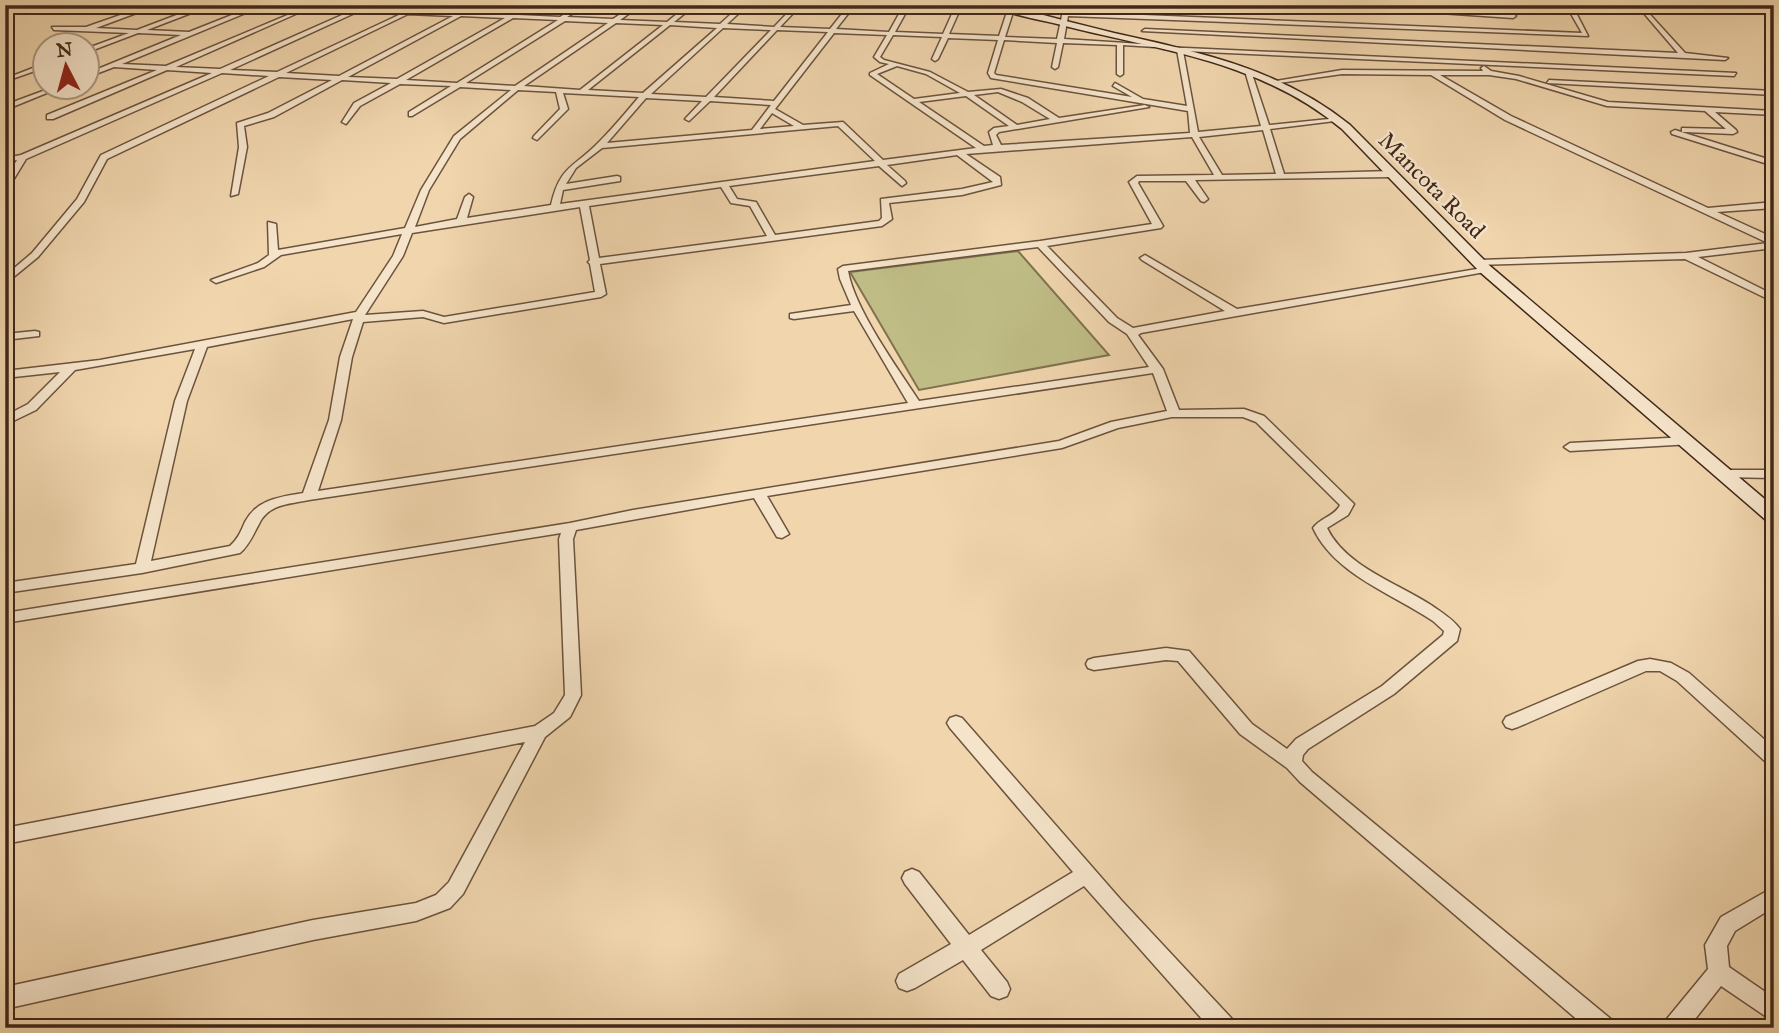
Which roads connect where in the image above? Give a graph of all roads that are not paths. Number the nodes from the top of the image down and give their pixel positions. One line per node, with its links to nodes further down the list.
1 (155, 5): 40 (street)
2 (209, 5): 43 (street)
3 (245, 5): 21 (street)
4 (368, 5): 25 (street)
5 (422, 5): 27 (street)
6 (478, 5): 29 (street)
7 (532, 5): 31 (street)
8 (583, 5): 33 (street)
9 (638, 5): 35 (street)
10 (692, 5): 36 (street)
11 (745, 5): 38 (street)
12 (798, 5): 41 (street)
13 (852, 5): 44 (street)
14 (907, 5): 47 (street)
15 (959, 5): 49 (street)
16 (996, 5): 24 (main road, Mancota Road)
17 (1067, 5): 34 (street)
18 (1257, 5): 23 (street)
19 (1435, 5): 28 (street)
20 (1569, 5): 45 (street)
21 (261, 6): 22 (street); 48 (street)
22 (313, 6): 25 (street); 70 (street)
23 (1351, 8)
24 (1011, 9): 34 (main road, Mancota Road); 50 (street)
25 (358, 10): 27 (street); 74 (street)
26 (1644, 10): 60 (street)
27 (408, 12): 29 (street); 79 (street)
28 (1441, 12): 30 (street); 45 (street)
29 (460, 15): 31 (street); 81 (street)
30 (1513, 16)
31 (511, 17): 33 (street); 82 (street)
32 (1139, 17): 34 (street); 37 (street); 46 (street)
33 (563, 19): 35 (street); 87 (street)
34 (1065, 19): 52 (street); 55 (main road, Mancota Road)
35 (614, 22): 36 (street); 89 (street)
36 (670, 24): 38 (street); 92 (street)
37 (1292, 24): 42 (street); 51 (street)
38 (723, 26): 41 (street); 95 (street)
39 (54, 29): 40 (street)
40 (87, 29): 43 (street)
41 (777, 29): 44 (street); 97 (street)
42 (1450, 30): 45 (street); 56 (street)
43 (139, 31): 48 (street); 54 (street)
44 (831, 31): 47 (street); 102 (street)
45 (1460, 31)
46 (1145, 32): 51 (street); 55 (street)
47 (890, 33): 49 (street); 65 (street)
48 (192, 35): 66 (street)
49 (944, 36): 50 (street); 63 (street)
50 (1002, 38): 52 (street); 85 (street)
51 (1297, 39): 56 (street); 59 (street)
52 (1061, 41): 53 (street); 68 (street)
53 (1120, 44): 55 (street); 77 (street)
54 (102, 45)
55 (1160, 46): 58 (main road, Mancota Road); 59 (street)
56 (1464, 46): 57 (street); 64 (street)
57 (1551, 50): 60 (street); 67 (street)
58 (1180, 51): 72 (main road, Mancota Road); 104 (street)
59 (1306, 54): 61 (street)
60 (1683, 55): 62 (street)
61 (1347, 56): 64 (street); 73 (street)
62 (1725, 58)
63 (935, 59)
64 (1479, 62): 67 (street); 76 (street)
65 (896, 64): 94 (street); 98 (street)
66 (112, 65): 69 (street); 70 (street)
67 (1570, 66): 78 (street); 86 (street)
68 (1055, 67)
69 (102, 69)
70 (164, 69): 74 (street); 108 (street)
71 (32, 70): 80 (street)
72 (1248, 71): 83 (main road, Mancota Road); 115 (street)
73 (1354, 71): 75 (street); 83 (street)
74 (219, 72): 79 (street); 127 (street)
75 (1431, 72): 76 (street); 146 (street)
76 (1489, 73): 84 (street)
77 (1120, 74)
78 (1734, 74)
79 (275, 75): 81 (street); 159 (street)
80 (10, 78)
81 (341, 79): 82 (street); 140 (street)
82 (396, 81): 87 (street); 112 (street)
83 (1279, 81): 110 (main road, Mancota Road)
84 (1531, 81): 86 (street); 101 (street)
85 (1020, 82): 90 (street); 99 (street)
86 (1590, 84): 93 (street); 101 (street)
87 (458, 85): 89 (street); 107 (street)
88 (1115, 85): 99 (street)
89 (517, 88): 91 (street); 149 (street)
90 (999, 90): 94 (street); 111 (street)
91 (559, 91): 92 (street); 122 (street)
92 (583, 91): 95 (street)
93 (1774, 93)
94 (966, 94): 98 (street); 114 (street)
95 (644, 96): 97 (street); 123 (street)
96 (32, 97): 103 (street)
97 (708, 99): 102 (street); 109 (street)
98 (914, 101): 120 (street)
99 (1147, 103): 100 (street)
100 (1158, 105): 104 (street); 111 (street)
101 (1613, 105): 105 (street)
102 (773, 106): 113 (street); 116 (street)
103 (5, 108)
104 (1191, 109): 121 (street)
105 (1708, 110): 106 (street); 130 (street)
106 (1774, 113)
107 (412, 114)
108 (50, 117)
109 (689, 119)
110 (1339, 120): 115 (street); 131 (main road, Mancota Road)
111 (1058, 121): 114 (street)
112 (346, 122)
113 (800, 126): 116 (street); 129 (street)
114 (1016, 127): 117 (street)
115 (1265, 128): 121 (street); 132 (street)
116 (754, 132): 123 (street)
117 (993, 132): 118 (street); 124 (street)
118 (983, 133)
119 (973, 134): 120 (street)
120 (963, 135): 125 (street)
121 (1194, 135): 124 (street); 134 (street)
122 (537, 138)
123 (600, 146): 139 (street)
124 (998, 147): 125 (street)
125 (983, 149): 126 (street)
126 (958, 152): 129 (street); 150 (street)
127 (23, 157): 128 (street); 138 (street)
128 (5, 160)
129 (881, 163): 136 (street); 137 (street)
130 (1774, 164)
131 (1392, 174): 132 (street); 157 (main road, Mancota Road)
132 (1281, 176): 134 (street)
133 (1188, 177): 134 (street); 142 (street); 151 (street)
134 (1219, 177)
135 (617, 179): 139 (street)
136 (902, 183)
137 (724, 184): 143 (street); 150 (street)
138 (5, 187)
139 (559, 188): 145 (street)
140 (234, 194)
141 (469, 197): 147 (street)
142 (1204, 199)
143 (584, 204): 145 (street); 156 (street)
144 (1774, 205): 146 (street)
145 (555, 208): 147 (street)
146 (1708, 210): 152 (street)
147 (461, 222): 149 (street)
148 (271, 224): 153 (street)
149 (407, 231): 153 (street); 164 (street)
150 (772, 237): 156 (street)
151 (1040, 243): 161 (street); 165 (street)
152 (1774, 244): 154 (street)
153 (274, 255): 158 (street)
154 (1686, 256): 157 (street); 160 (street)
155 (1145, 258): 162 (street)
156 (593, 261): 164 (street)
157 (1482, 266): 162 (street); 175 (main road, Mancota Road)
158 (216, 279)
159 (5, 281)
160 (1774, 299)
161 (857, 306): 163 (street); 172 (street)
162 (1234, 312): 165 (street)
163 (794, 316)
164 (360, 317): 168 (street); 180 (street)
165 (1133, 333): 170 (street)
166 (35, 334): 167 (street)
167 (5, 337)
168 (203, 343): 169 (street); 184 (street)
169 (71, 368): 171 (street); 174 (street)
170 (1157, 369): 172 (street); 173 (street)
171 (5, 375)
172 (916, 406): 180 (street)
173 (1174, 414): 179 (street); 192 (street)
174 (5, 421)
175 (1686, 440): 176 (street); 177 (main road, Mancota Road)
176 (1570, 447)
177 (1725, 474): 178 (street); 181 (main road, Mancota Road)
178 (1774, 474)
179 (758, 494): 182 (street); 183 (street)
180 (309, 496): 184 (street)
181 (1774, 517)
182 (570, 527): 186 (street); 190 (street)
183 (782, 534)
184 (142, 568): 185 (street)
185 (5, 588)
186 (5, 618)
187 (1094, 664): 192 (street)
188 (1512, 722): 191 (street)
189 (956, 723): 194 (street)
190 (539, 732): 193 (street); 201 (street)
191 (1774, 759)
192 (1293, 763): 204 (street)
193 (5, 836)
194 (1087, 874): 197 (street); 203 (street)
195 (912, 878): 197 (street)
196 (1774, 896): 198 (street)
197 (967, 947): 199 (street); 200 (street)
198 (1719, 972): 202 (street); 205 (street)
199 (908, 981)
200 (999, 989)
201 (5, 998)
202 (1774, 1011)
203 (1225, 1028)
204 (1604, 1028)
205 (1674, 1028)

